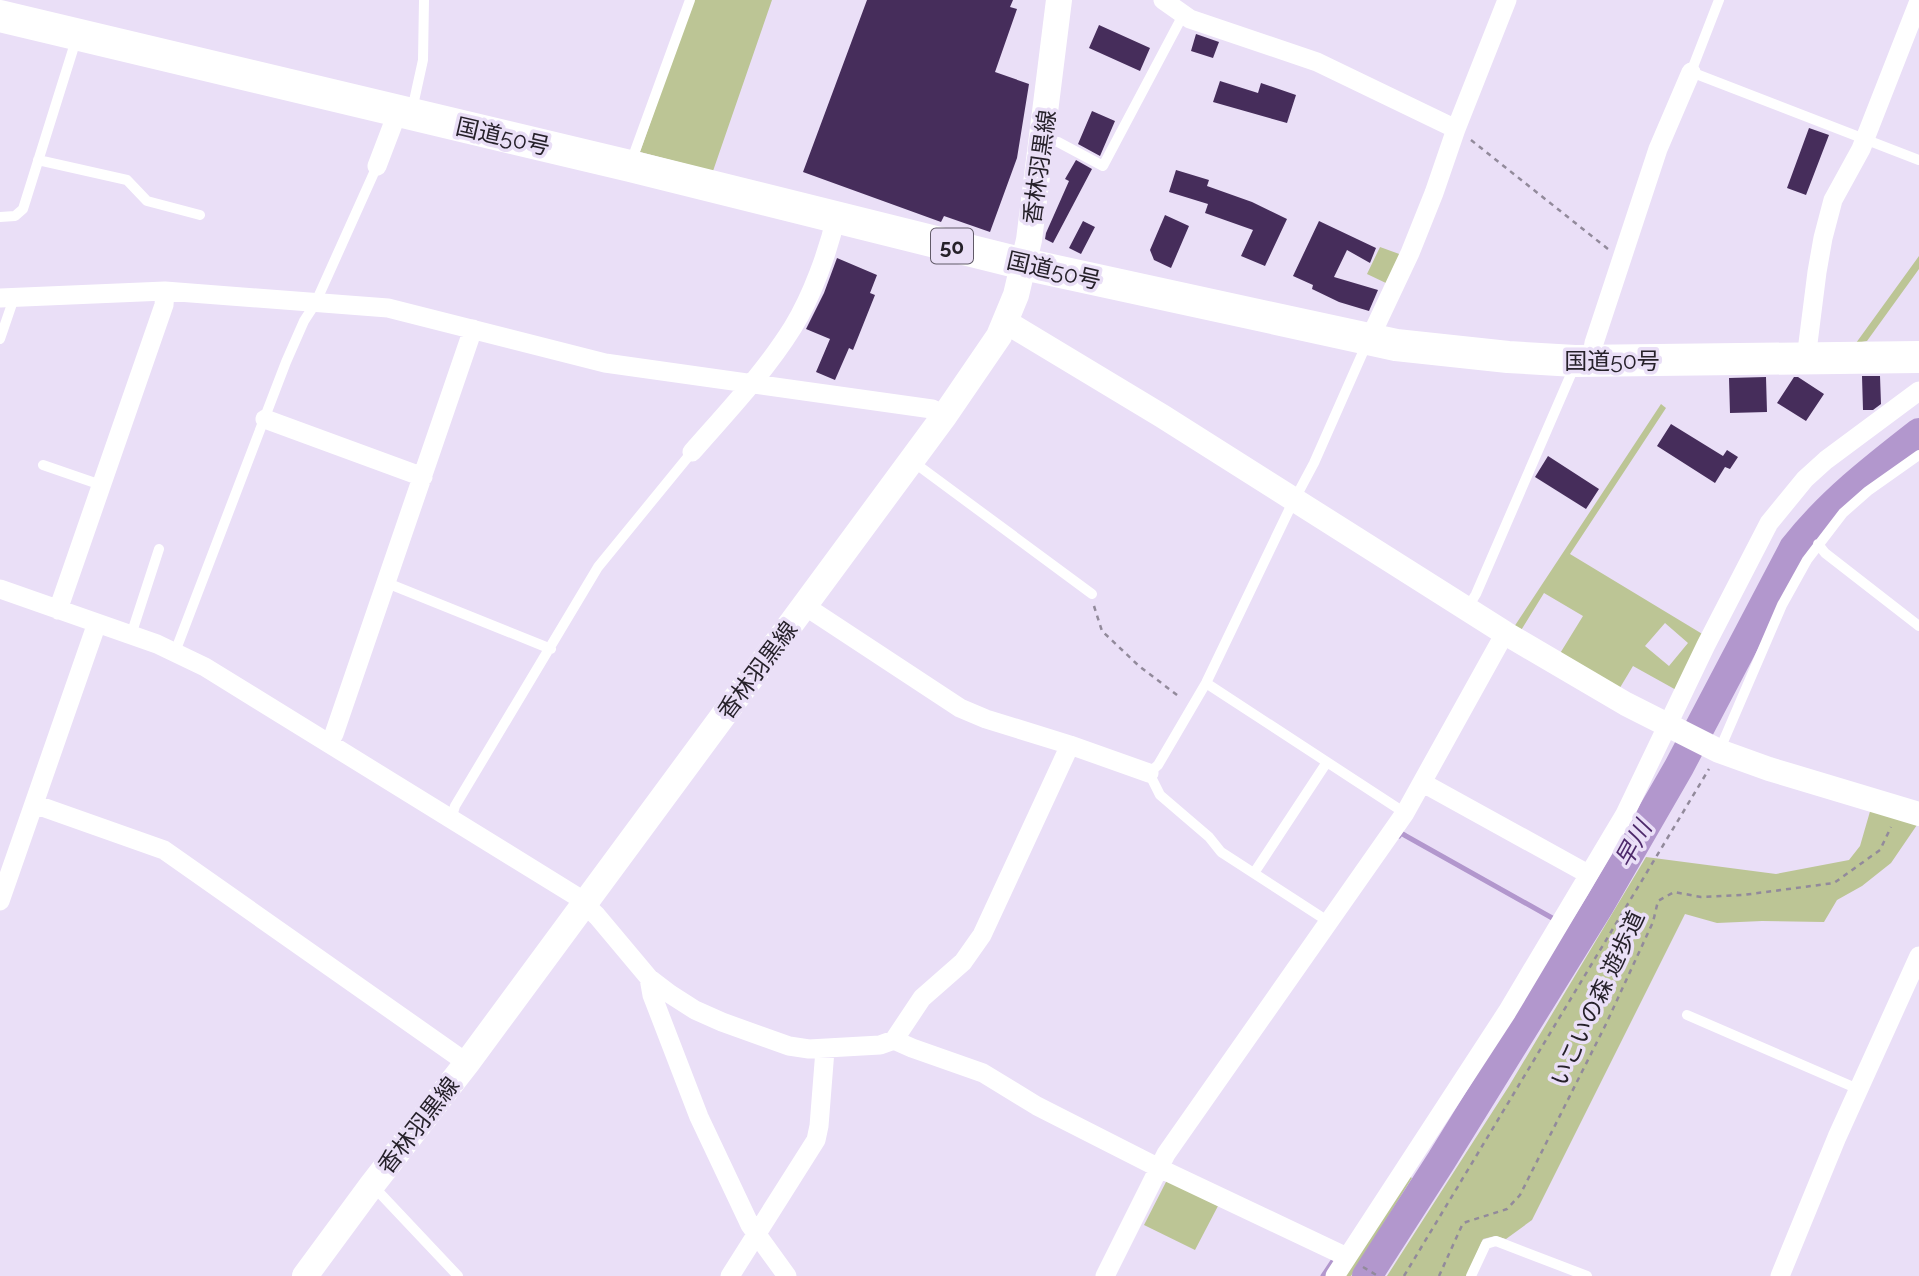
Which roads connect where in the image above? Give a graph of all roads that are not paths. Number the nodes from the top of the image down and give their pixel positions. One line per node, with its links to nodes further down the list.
1 (424, 0): 12 (lane)
2 (690, 0): 19 (lane)
3 (1059, 0): 15 (main road, 香林羽黒線)
4 (1163, 0): 8 (street)
5 (1507, 0): 13 (street)
6 (1719, 0): 11 (lane)
7 (1919, 1): 14 (street)
8 (1187, 7): 13 (street); 15 (lane)
9 (0, 16): 10 (highway, 国道50号 / 50)
10 (78, 35): 12 (highway, 国道50号 / 50); 16 (lane)
11 (1691, 72): 14 (lane); 33 (street)
12 (405, 112): 18 (street); 19 (highway, 国道50号 / 50)
13 (1459, 132): 30 (street)
14 (1866, 138): 17 (lane); 32 (street)
15 (1043, 140): 23 (main road, 香林羽黒線)
16 (38, 160): 20 (lane); 21 (lane)
17 (1919, 160)
18 (377, 166): 26 (lane)
19 (630, 166): 22 (highway, 国道50号 / 50)
20 (200, 215)
21 (0, 217)
22 (836, 217): 23 (highway, 国道50号 / 50); 34 (street)
23 (1024, 264): 27 (main road, 香林羽黒線); 30 (highway, 国道50号 / 50)
24 (165, 291): 25 (street); 26 (street); 43 (street)
25 (7, 298): 29 (lane)
26 (315, 304): 28 (street); 37 (lane)
27 (1006, 322): 36 (main road, 香林羽黒線); 44 (street)
28 (473, 329): 34 (street); 42 (street)
29 (0, 339)
30 (1369, 340): 33 (highway, 国道50号 / 50); 44 (lane)
31 (1919, 357): 32 (highway, 国道50号 / 50)
32 (1806, 359): 33 (highway, 国道50号 / 50)
33 (1583, 361): 51 (lane)
34 (751, 384): 36 (street); 38 (street)
35 (1919, 391): 60 (street)
36 (945, 415): 40 (main road, 香林羽黒線)
37 (265, 419): 42 (street); 58 (lane)
38 (692, 452): 57 (lane)
39 (1919, 455): 45 (lane)
40 (911, 461): 49 (lane); 50 (main road, 香林羽黒線)
41 (43, 465): 43 (lane)
42 (423, 477): 47 (street)
43 (102, 485): 52 (street)
44 (1295, 500): 51 (street); 59 (lane)
45 (1818, 544): 54 (lane); 63 (lane)
46 (159, 549): 56 (lane)
47 (387, 583): 57 (lane); 61 (street)
48 (0, 589): 52 (street)
49 (1092, 594)
50 (805, 606): 62 (street); 74 (main road, 香林羽黒線)
51 (1468, 608): 55 (street)
52 (58, 610): 53 (street)
53 (97, 623): 56 (street); 67 (street)
54 (1919, 626)
55 (1505, 633): 60 (street); 66 (street)
56 (131, 635): 58 (street)
57 (551, 649): 70 (lane)
58 (175, 652): 61 (street)
59 (1206, 683): 64 (lane); 65 (lane)
60 (1671, 727): 63 (street); 72 (street)
61 (328, 742): 70 (street)
62 (1070, 745): 65 (street); 79 (street)
63 (1715, 750): 69 (street)
64 (1327, 762): 68 (lane); 71 (lane)
65 (1149, 773): 71 (lane)
66 (1423, 782): 68 (street); 72 (street)
67 (34, 804): 73 (street); 81 (street)
68 (1405, 813): 75 (street)
69 (1919, 814)
70 (451, 819): 74 (street)
71 (1254, 873): 75 (lane)
72 (1588, 874): 86 (street)
73 (0, 901)
74 (584, 904): 77 (street); 81 (main road, 香林羽黒線)
75 (1329, 922): 83 (street)
76 (1919, 956): 82 (street)
77 (649, 978): 80 (street); 85 (street)
78 (1687, 1015): 82 (lane)
79 (894, 1040): 80 (street); 83 (street)
80 (825, 1050): 85 (street)
81 (467, 1063): 84 (main road, 香林羽黒線)
82 (1858, 1090): 95 (street)
83 (1159, 1168): 86 (street); 91 (street)
84 (372, 1185): 87 (main road, 香林羽黒線); 88 (lane)
85 (757, 1235): 89 (street); 90 (street)
86 (1354, 1261): 92 (street)
87 (304, 1276)
88 (458, 1276)
89 (730, 1276)
90 (787, 1276)
91 (1105, 1276)
92 (1335, 1276)
93 (1471, 1276): 94 (lane)
94 (1587, 1276)
95 (1780, 1276)

